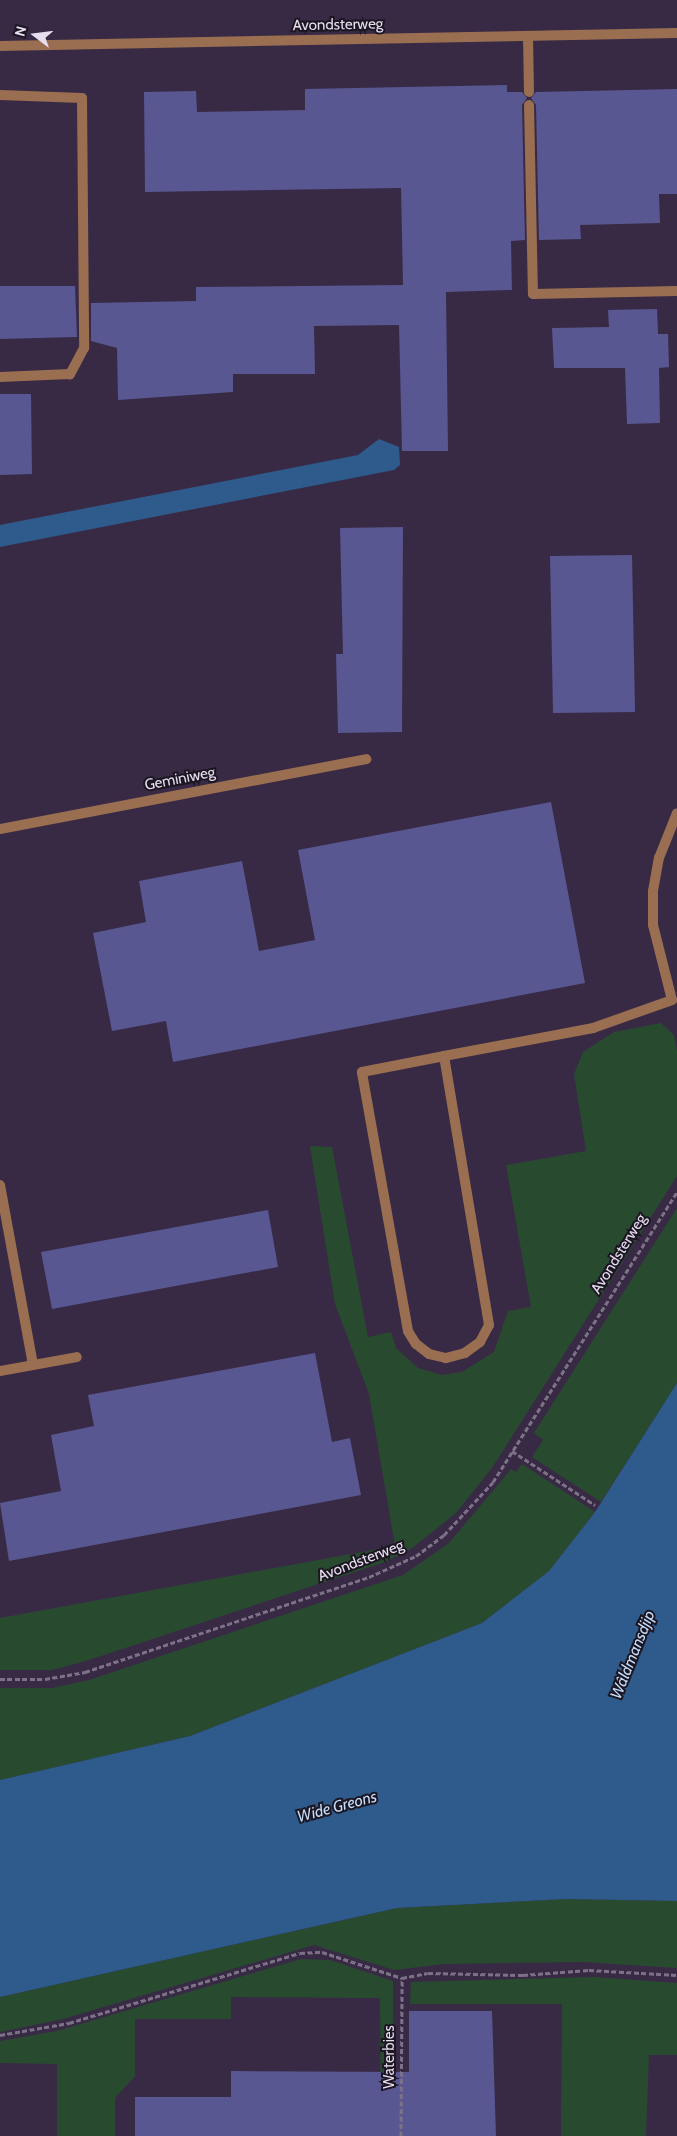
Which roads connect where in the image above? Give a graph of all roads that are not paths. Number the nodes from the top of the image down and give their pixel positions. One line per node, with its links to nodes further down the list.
1 (677, 34): 2 (street, Avondsterweg)
2 (528, 36): 3 (street, Avondsterweg); 4 (street)
3 (0, 46)
4 (529, 92)
5 (0, 95): 8 (street)
6 (530, 105): 7 (street)
7 (677, 291)
8 (0, 377)
9 (366, 759): 11 (street, Geminiweg)
10 (677, 813): 12 (street)
11 (0, 828)
12 (444, 1056): 12 (street)
13 (0, 1185): 15 (street)
14 (77, 1357): 15 (street)
15 (33, 1365): 16 (street)
16 (0, 1371)

